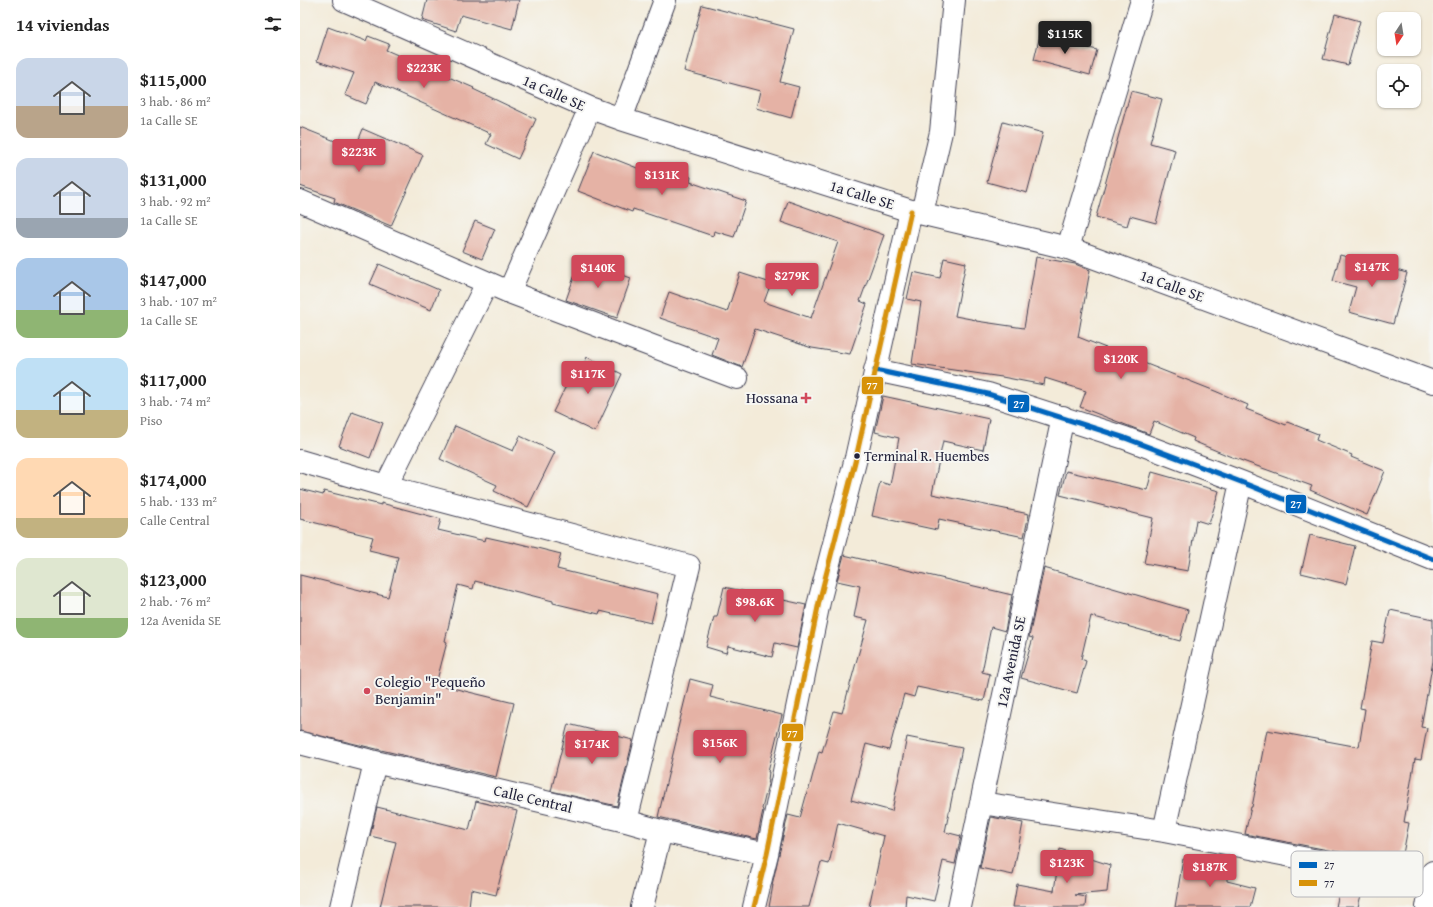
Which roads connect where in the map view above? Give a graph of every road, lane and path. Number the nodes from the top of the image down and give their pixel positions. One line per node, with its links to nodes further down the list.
1 (346, 0): 5 (street, 1a Calle SE)
2 (665, 0): 6 (street)
3 (954, 0): 8 (street)
4 (1142, 0): 9 (street)
5 (590, 108): 6 (street, 1a Calle SE); 11 (street)
6 (621, 119): 8 (street, 1a Calle SE)
7 (300, 201): 10 (street)
8 (917, 212): 9 (street, 1a Calle SE); 12 (street)
9 (1068, 248): 14 (street, 1a Calle SE)
10 (487, 283): 11 (street); 18 (street)
11 (509, 292): 13 (street)
12 (875, 370): 15 (street); 27 (street)
13 (737, 378)
14 (1433, 382)
15 (1063, 417): 17 (street); 22 (street, 12a Avenida SE)
16 (300, 461): 18 (street)
17 (1241, 482): 19 (street); 25 (street)
18 (386, 486): 23 (street)
19 (1433, 559)
20 (300, 743): 21 (street, Calle Central)
21 (375, 762): 23 (street, Calle Central); 29 (street)
22 (981, 803): 25 (street); 32 (street, 12a Avenida SE)
23 (626, 821): 24 (street, Calle Central)
24 (661, 831): 27 (street, Calle Central); 30 (street)
25 (1164, 831): 26 (street)
26 (1291, 853)
27 (767, 854): 31 (street)
28 (1432, 878): 33 (street)
29 (341, 907)
30 (642, 907)
31 (754, 907)
32 (958, 907)
33 (1427, 907)

